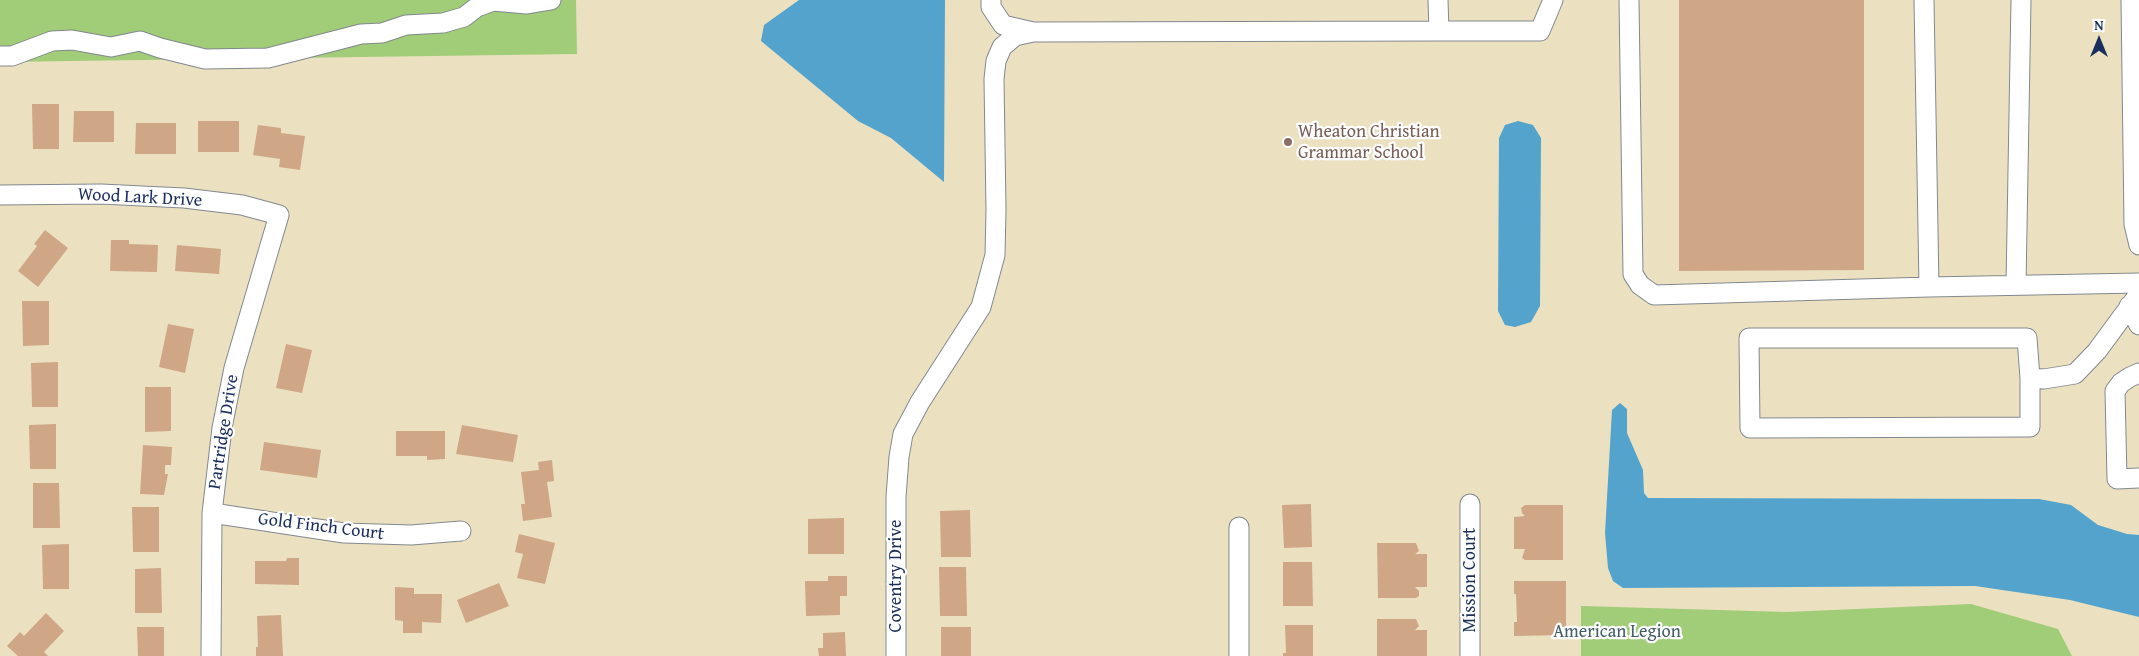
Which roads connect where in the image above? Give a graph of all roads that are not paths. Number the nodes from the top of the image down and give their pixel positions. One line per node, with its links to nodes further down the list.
1 (551, 0): 11 (street)
2 (991, 0): 9 (street)
3 (1438, 0): 10 (street)
4 (1553, 0): 10 (street)
5 (1629, 0): 18 (street)
6 (1924, 0): 18 (street)
7 (2021, 0): 17 (street)
8 (2131, 0): 13 (street)
9 (1033, 32): 10 (street); 29 (street, Coventry Drive)
10 (1439, 32)
11 (0, 56)
12 (0, 195): 14 (street, Wood Lark Drive)
13 (2136, 209): 15 (street)
14 (279, 214): 25 (street, Partridge Drive)
15 (2139, 245)
16 (2139, 283): 17 (street)
17 (2016, 285): 18 (street)
18 (1929, 287)
19 (2134, 300): 20 (street); 22 (street)
20 (2139, 325)
21 (2139, 373): 23 (street)
22 (2030, 378): 22 (street)
23 (2139, 478)
24 (1470, 504): 31 (street, Mission Court)
25 (212, 513): 27 (street, Gold Finch Court); 28 (street, Partridge Drive)
26 (1239, 527): 30 (street)
27 (461, 531)
28 (211, 656)
29 (896, 656)
30 (1239, 656)
31 (1470, 656)

